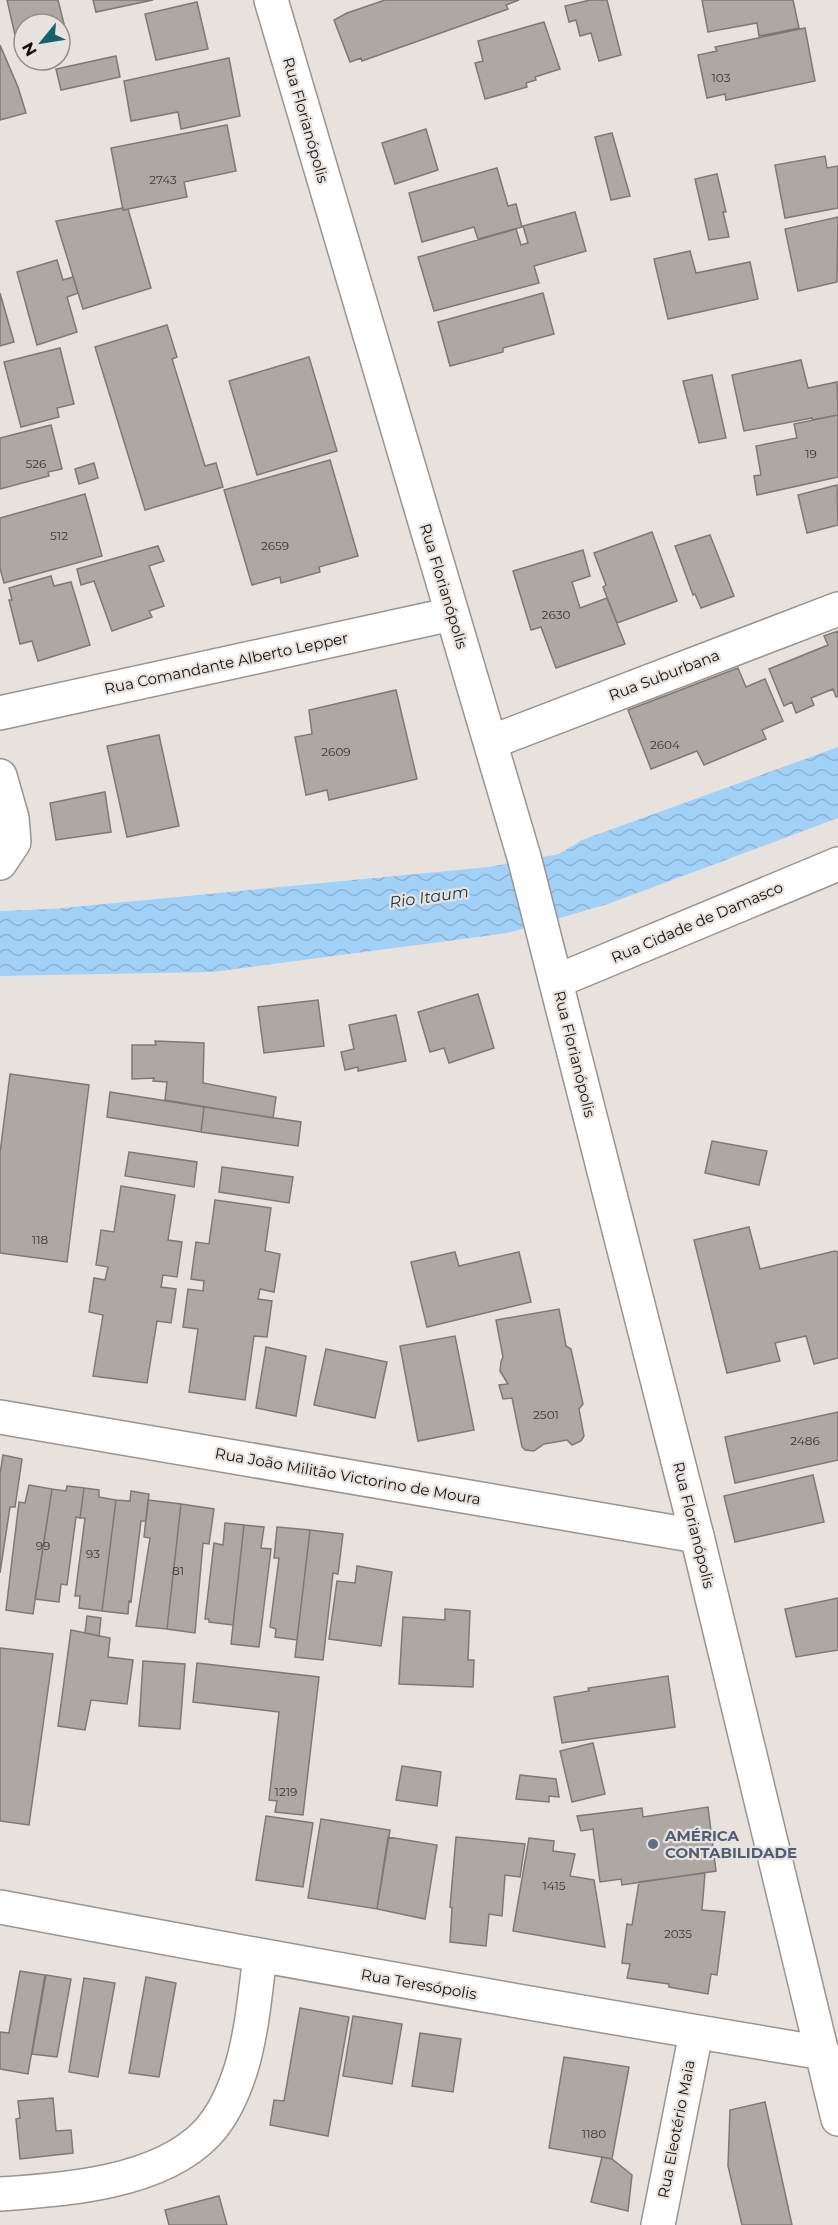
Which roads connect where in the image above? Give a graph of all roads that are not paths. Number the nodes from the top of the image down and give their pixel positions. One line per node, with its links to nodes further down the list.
1 (271, 0): 3 (street, Rua Florianópolis)
2 (838, 609): 5 (street, Rua Suburbana)
3 (452, 614): 4 (street, Rua Comandante Alberto Lepper); 5 (street, Rua Florianópolis)
4 (0, 713)
5 (490, 742): 9 (street, Rua Florianópolis)
6 (0, 777): 7 (street)
7 (0, 863)
8 (838, 864): 9 (street, Rua Cidade de Damasco)
9 (557, 981): 11 (street, Rua Florianópolis)
10 (0, 1417): 11 (street, Rua João Militão Victorino de Moura)
11 (697, 1536): 15 (street, Rua Florianópolis)
12 (0, 1907): 13 (street, Rua Teresópolis)
13 (260, 1956): 14 (street, Rua Teresópolis); 17 (street)
14 (696, 2033): 15 (street, Rua Teresópolis); 18 (street, Rua Eleotério Maia)
15 (831, 2054): 16 (street, Rua Florianópolis)
16 (838, 2119)
17 (0, 2194)
18 (657, 2225)

